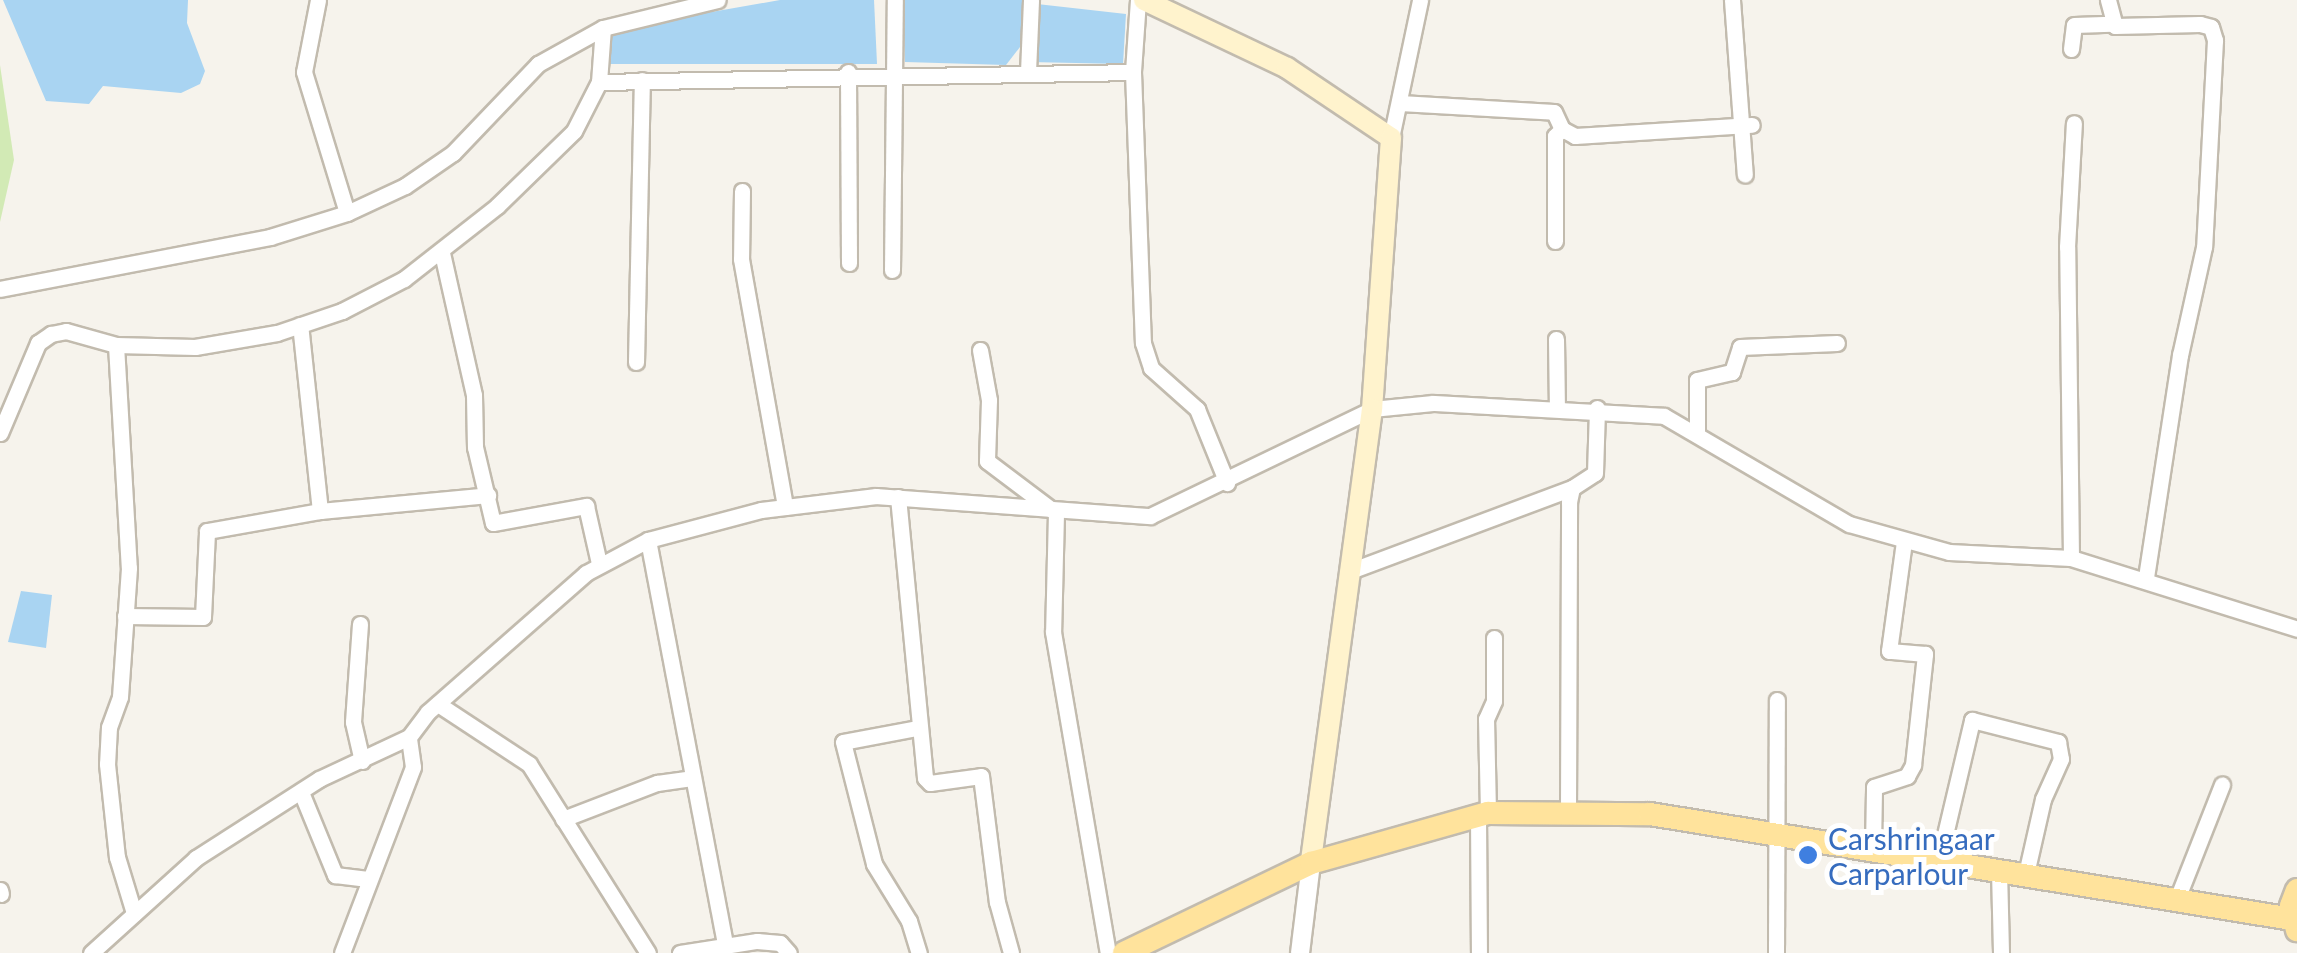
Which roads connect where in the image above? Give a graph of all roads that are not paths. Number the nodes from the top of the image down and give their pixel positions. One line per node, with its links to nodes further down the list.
1 (318, 0): 25 (street)
2 (718, 0): 10 (street)
3 (895, 0): 14 (street)
4 (1031, 0): 12 (street)
5 (1141, 0): 15 (street); 22 (main road)
6 (1420, 0): 18 (street)
7 (1732, 0): 20 (street)
8 (2108, 0): 9 (street)
9 (2111, 24): 11 (street); 54 (street)
10 (602, 28): 17 (street); 25 (street)
11 (2071, 48)
12 (1028, 64): 14 (street); 15 (street)
13 (848, 72): 14 (street); 16 (street); 28 (street)
14 (896, 72): 29 (street)
15 (1133, 72): 42 (street)
16 (642, 80): 17 (street); 36 (street)
17 (599, 82): 27 (street)
18 (1400, 103): 21 (street); 22 (street)
19 (2074, 123): 51 (street)
20 (1749, 125): 21 (street); 23 (street)
21 (1562, 129): 26 (street)
22 (1391, 138): 39 (main road)
23 (1745, 175)
24 (742, 191): 46 (street)
25 (347, 213): 30 (street)
26 (1555, 241)
27 (442, 254): 31 (street); 44 (street)
28 (848, 263)
29 (892, 270)
30 (0, 289)
31 (300, 325): 34 (street); 47 (street)
32 (1556, 340): 37 (street)
33 (1837, 343): 40 (street)
34 (116, 345): 41 (street); 55 (street)
35 (980, 350): 48 (street)
36 (636, 362)
37 (1556, 407): 38 (street); 39 (street)
38 (1597, 408): 40 (street); 43 (street)
39 (1372, 410): 42 (street); 53 (main road)
40 (1697, 431): 50 (street)
41 (0, 432)
42 (1228, 483): 48 (street)
43 (1572, 488): 53 (street); 67 (street)
44 (488, 495): 47 (street); 52 (street)
45 (898, 496): 46 (street); 48 (street); 61 (street)
46 (785, 506): 49 (street)
47 (320, 510): 55 (street)
48 (1056, 513): 89 (street)
49 (648, 540): 52 (street); 64 (street)
50 (1904, 542): 51 (street); 71 (street)
51 (2071, 558): 54 (street)
52 (599, 563): 60 (street)
53 (1350, 571): 73 (main road)
54 (2146, 578): 57 (street)
55 (125, 616): 79 (street)
56 (360, 624): 63 (street)
57 (2297, 629)
58 (1494, 638): 68 (street)
59 (1777, 700): 70 (street)
60 (438, 704): 62 (street); 69 (street)
61 (917, 728): 87 (street); 88 (street)
62 (409, 737): 63 (street); 76 (street)
63 (362, 761): 66 (street)
64 (692, 778): 69 (street); 81 (street)
65 (2222, 786): 78 (street)
66 (301, 792): 76 (street); 79 (street)
67 (1568, 813): 68 (main road); 70 (main road)
68 (1482, 814): 73 (main road); 92 (street)
69 (563, 819): 84 (street)
70 (1775, 833): 71 (main road); 93 (street)
71 (1872, 847): 72 (main road)
72 (1939, 860): 74 (main road); 75 (street)
73 (1311, 863): 90 (main road); 91 (street)
74 (1999, 870): 75 (main road); 94 (street)
75 (2026, 874): 78 (main road)
76 (366, 879): 83 (street)
77 (2297, 890): 80 (main road)
78 (2177, 898): 80 (main road)
79 (134, 913): 82 (street)
80 (2294, 924)
81 (725, 943): 85 (street); 86 (street)
82 (95, 953)
83 (342, 953)
84 (648, 953)
85 (680, 953)
86 (789, 953)
87 (919, 953)
88 (1011, 953)
89 (1108, 953)
90 (1124, 953)
91 (1300, 953)
92 (1479, 953)
93 (1776, 953)
94 (2001, 953)

